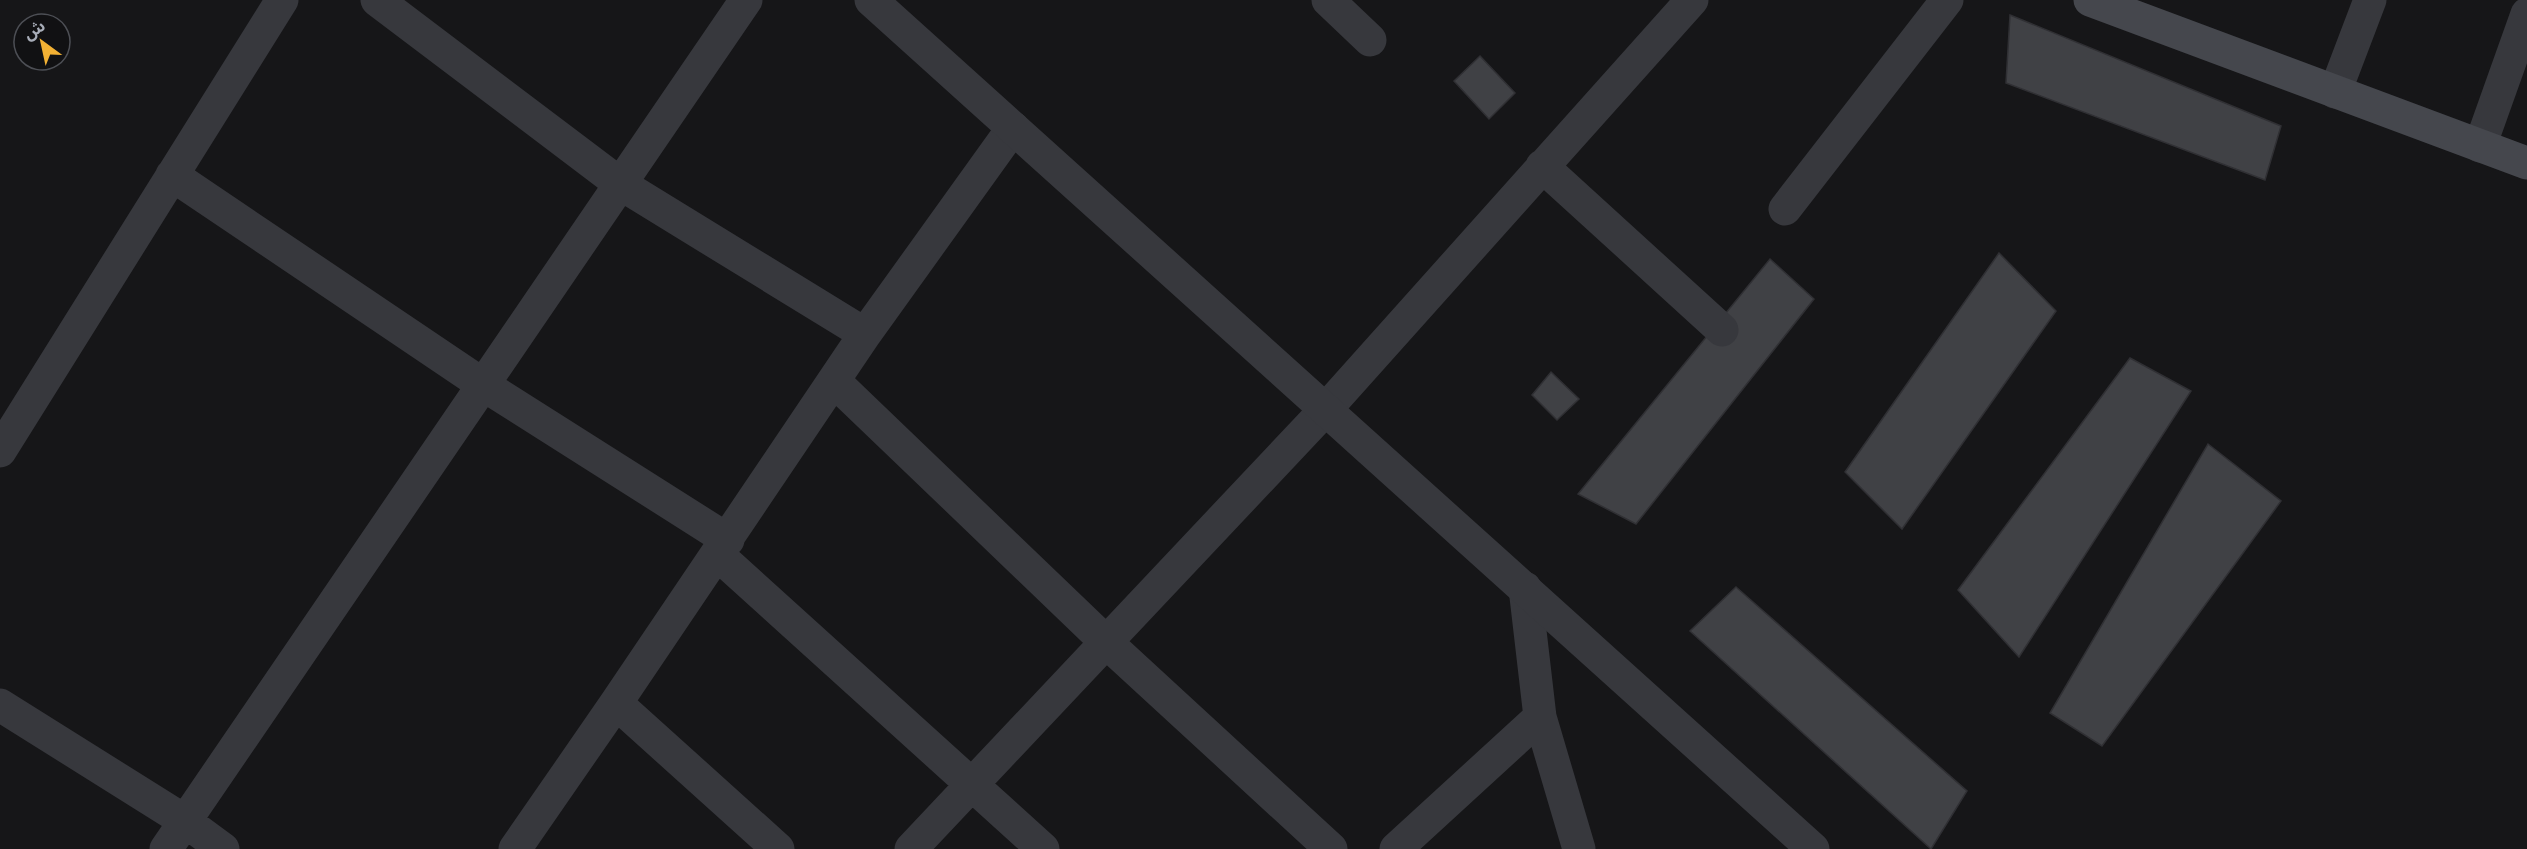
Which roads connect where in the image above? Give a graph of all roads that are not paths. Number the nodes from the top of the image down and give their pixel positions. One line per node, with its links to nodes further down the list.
1 (282, 0): 18 (street)
2 (377, 0): 19 (street)
3 (746, 0): 19 (street)
4 (871, 0): 14 (street)
5 (1328, 0): 12 (street)
6 (1692, 0): 17 (street)
7 (1947, 0): 20 (street)
8 (2090, 0): 10 (main road)
9 (2370, 0): 13 (street)
10 (2149, 10): 13 (main road)
11 (2527, 14): 15 (street)
12 (1370, 40)
13 (2335, 92): 15 (main road)
14 (1013, 128): 22 (street); 25 (street)
15 (2480, 146): 16 (main road)
16 (2527, 163)
17 (1542, 166): 21 (street); 25 (street)
18 (172, 175): 24 (street); 26 (street)
19 (619, 183): 22 (street); 24 (street)
20 (1785, 209)
21 (1722, 330)
22 (865, 334): 23 (street)
23 (834, 381): 27 (street); 29 (street)
24 (482, 384): 27 (street); 34 (street)
25 (1326, 409): 28 (street); 29 (street)
26 (0, 451)
27 (722, 547): 30 (street); 33 (street)
28 (1525, 588): 32 (street); 44 (street)
29 (1106, 642): 33 (street); 41 (street)
30 (616, 703): 35 (street); 38 (street)
31 (0, 705): 34 (street)
32 (1540, 717): 42 (street); 43 (street)
33 (972, 784): 39 (street); 40 (street)
34 (184, 821): 36 (street); 37 (street)
35 (530, 843)
36 (166, 849)
37 (223, 849)
38 (778, 849)
39 (911, 849)
40 (1043, 849)
41 (1331, 849)
42 (1396, 849)
43 (1579, 849)
44 (1813, 849)

